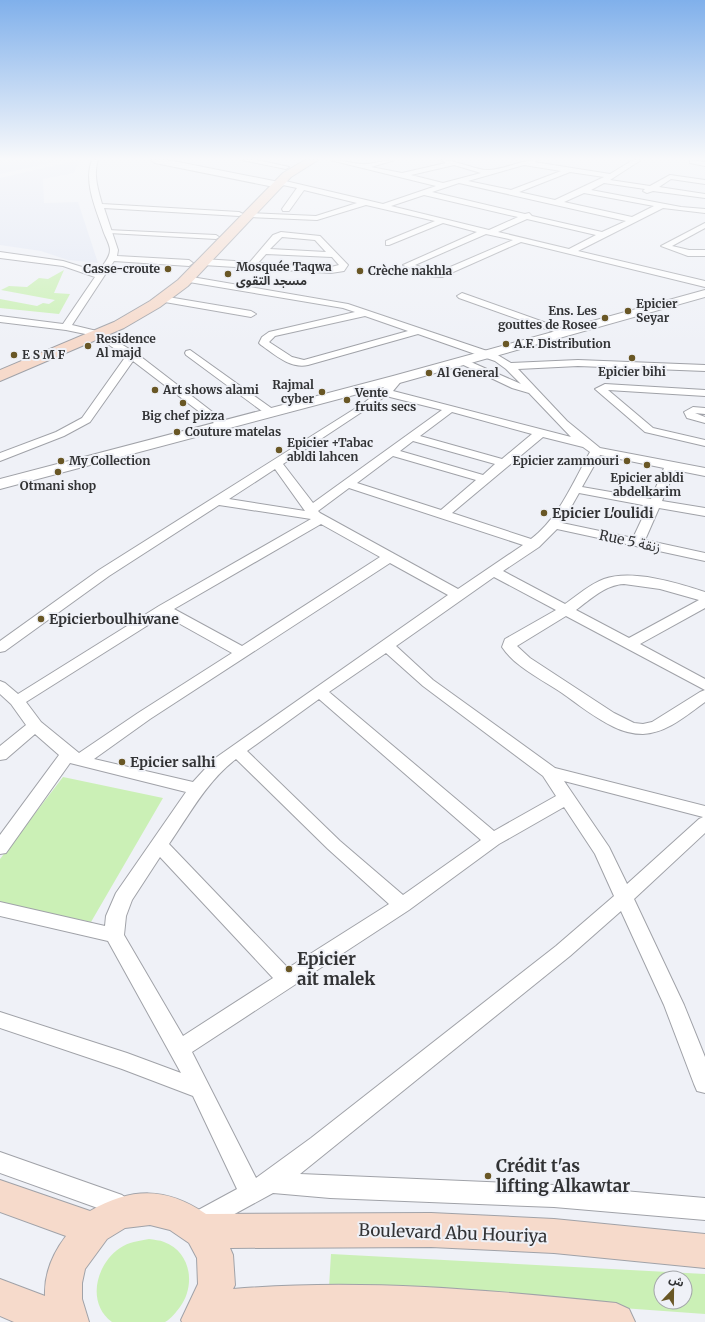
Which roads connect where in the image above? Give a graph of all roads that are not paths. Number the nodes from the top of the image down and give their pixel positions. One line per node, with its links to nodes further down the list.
1 (106, 222): 10 (street)
2 (235, 222): 13 (main road)
3 (237, 222): 22 (main road)
4 (440, 222): 15 (street)
5 (445, 222): 11 (street)
6 (514, 222): 11 (street)
7 (546, 222): 12 (street)
8 (631, 222): 12 (street)
9 (705, 225): 18 (street)
10 (109, 231): 13 (street); 21 (street)
11 (488, 232): 14 (street); 14 (street)
12 (604, 235): 17 (street)
13 (216, 237): 23 (main road)
14 (522, 239): 17 (street)
15 (389, 243)
16 (265, 251): 20 (street); 20 (street); 24 (street)
17 (571, 251): 27 (street)
18 (705, 253)
19 (0, 255): 25 (street)
20 (333, 255): 24 (street)
21 (112, 258): 23 (street); 25 (street)
22 (203, 262): 24 (street); 26 (main road)
23 (188, 263): 36 (main road)
24 (252, 265)
25 (99, 276): 34 (street)
26 (186, 279): 30 (main road); 31 (street)
27 (705, 284)
28 (705, 293): 37 (street)
29 (462, 296): 37 (street)
30 (162, 299): 32 (street); 36 (main road)
31 (366, 313): 35 (street); 35 (street)
32 (251, 314)
33 (0, 319): 34 (street)
34 (66, 327): 36 (street)
35 (417, 331): 39 (street)
36 (92, 332): 40 (street); 44 (main road); 45 (main road)
37 (563, 332): 39 (street)
38 (190, 353): 53 (street)
39 (485, 354): 41 (street); 42 (street)
40 (132, 355): 55 (street); 61 (street)
41 (460, 361): 46 (street); 48 (street)
42 (508, 366): 43 (street); 48 (street)
43 (705, 368)
44 (0, 370)
45 (0, 376)
46 (398, 379): 47 (street); 49 (street)
47 (357, 390): 49 (street); 53 (street)
48 (534, 392): 59 (street)
49 (385, 393): 51 (street); 62 (street)
50 (705, 393): 58 (street)
51 (450, 409): 56 (street); 57 (street)
52 (705, 411): 54 (street)
53 (270, 412): 55 (street)
54 (705, 420)
55 (222, 424): 67 (street)
56 (540, 433): 59 (street); 63 (street)
57 (412, 437): 60 (street); 63 (street)
58 (705, 443)
59 (591, 447): 64 (street); 69 (street)
60 (392, 452): 66 (street); 68 (street)
61 (0, 457)
62 (276, 463): 70 (street); 73 (street)
63 (503, 463): 66 (street)
64 (671, 466): 65 (street); 71 (street)
65 (705, 472)
66 (485, 479): 74 (street)
67 (0, 484)
68 (349, 484): 73 (street); 74 (street)
69 (575, 488): 71 (street); 75 (street)
70 (218, 501): 73 (street); 88 (street)
71 (656, 502): 72 (street); 76 (street)
72 (705, 512)
73 (316, 515): 78 (street); 84 (street)
74 (442, 515): 77 (street)
75 (554, 525): 76 (street, Rue 5 زنقة); 77 (street)
76 (638, 542): 79 (street, Rue 5 زنقة)
77 (534, 544): 80 (street)
78 (390, 557): 81 (street); 89 (street)
79 (705, 557)
80 (495, 572): 81 (street); 85 (street)
81 (458, 595): 87 (street)
82 (705, 598): 85 (street)
83 (705, 602): 86 (street)
84 (164, 609): 89 (street); 94 (street)
85 (566, 610): 86 (street); 93 (street)
86 (629, 644): 90 (street)
87 (388, 646): 92 (street); 99 (street)
88 (0, 648)
89 (241, 652): 98 (street)
90 (705, 685)
91 (0, 686): 94 (street)
92 (320, 692): 96 (street); 104 (street)
93 (705, 695)
94 (17, 701): 95 (street)
95 (35, 726): 97 (street); 98 (street)
96 (237, 751): 100 (street); 108 (street)
97 (0, 755)
98 (74, 758): 100 (street); 106 (street)
99 (549, 772): 101 (street); 102 (street)
100 (197, 788): 105 (street)
101 (566, 798): 104 (street); 107 (street)
102 (705, 812)
103 (705, 823): 107 (street)
104 (493, 840): 108 (street)
105 (158, 845): 110 (street); 111 (street)
106 (0, 848)
107 (625, 898): 114 (street); 117 (street)
108 (402, 905): 111 (street)
109 (0, 908): 110 (street)
110 (114, 935): 113 (street)
111 (287, 980): 113 (street)
112 (0, 1020): 115 (street)
113 (180, 1048): 115 (street)
114 (705, 1084)
115 (199, 1089): 118 (street)
116 (0, 1162): 121 (street)
117 (271, 1182): 118 (street); 120 (street)
118 (251, 1194): 122 (street)
119 (0, 1196): 123 (main road)
120 (705, 1209)
121 (126, 1212): 122 (main road); 123 (main road)
122 (198, 1228): 124 (main road, Boulevard Abu Houriya); 126 (main road)
123 (94, 1229): 127 (main road)
124 (705, 1251)
125 (0, 1297): 127 (main road)
126 (202, 1316): 128 (main road)
127 (69, 1320)
128 (616, 1322)

